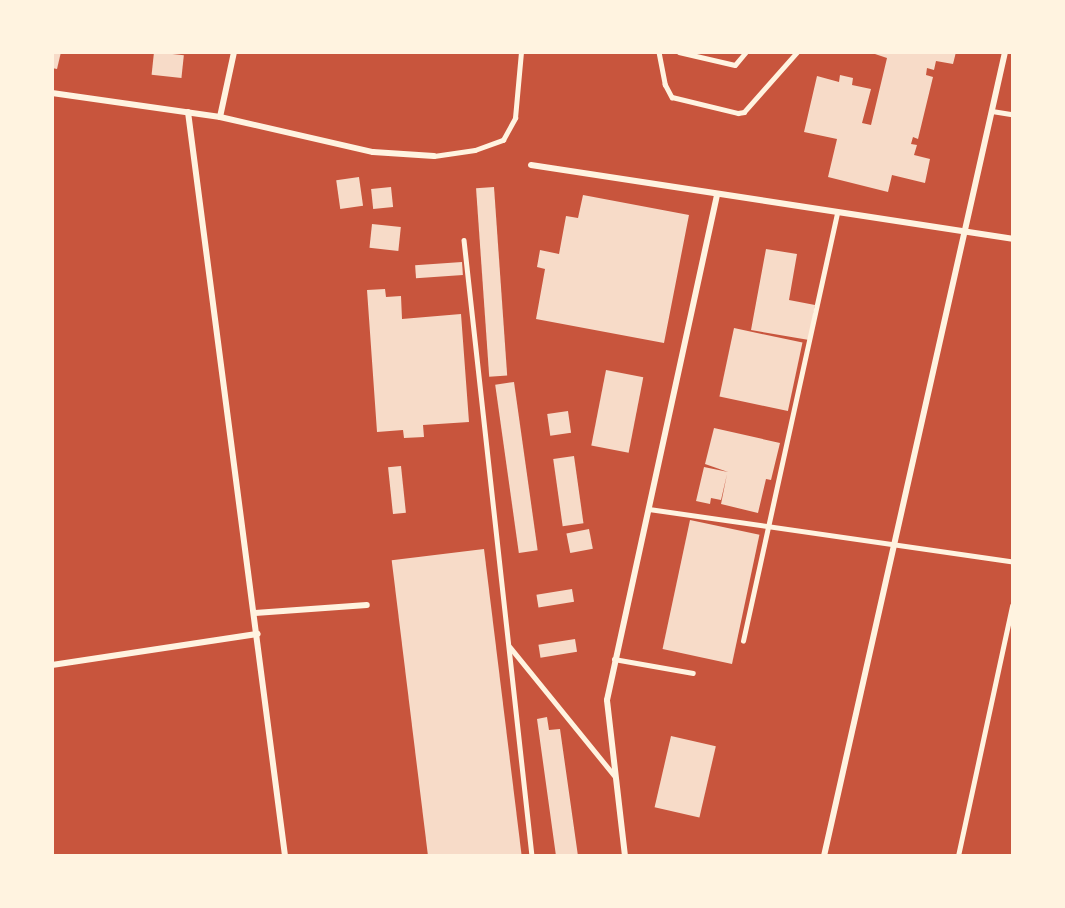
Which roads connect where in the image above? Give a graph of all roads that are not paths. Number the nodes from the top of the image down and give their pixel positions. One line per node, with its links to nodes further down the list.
1 (234, 52): 12 (street)
2 (521, 52): 13 (lane)
3 (659, 52): 6 (lane)
4 (679, 52): 5 (lane)
5 (746, 52)
6 (797, 52)
7 (1005, 52): 9 (street)
8 (52, 93): 10 (street)
9 (992, 111): 11 (lane); 17 (street)
10 (188, 112): 12 (street); 26 (street)
11 (1012, 114)
12 (220, 117): 13 (street)
13 (434, 156)
14 (531, 165): 15 (street)
15 (717, 195): 16 (street); 20 (street)
16 (837, 213): 17 (street); 21 (lane)
17 (964, 232): 18 (street); 22 (street)
18 (1012, 239)
19 (464, 240): 29 (lane)
20 (649, 509): 21 (lane); 30 (street)
21 (766, 525): 22 (lane); 28 (lane)
22 (895, 542): 23 (lane); 37 (street)
23 (1012, 561)
24 (367, 605): 26 (street)
25 (1012, 606): 38 (lane)
26 (255, 613): 27 (street)
27 (258, 634): 31 (street); 34 (street)
28 (743, 641)
29 (509, 646): 33 (lane); 35 (lane)
30 (614, 659): 32 (lane); 33 (street)
31 (52, 665)
32 (693, 674)
33 (614, 775): 36 (street)
34 (285, 855)
35 (532, 855)
36 (625, 855)
37 (824, 855)
38 (958, 855)

